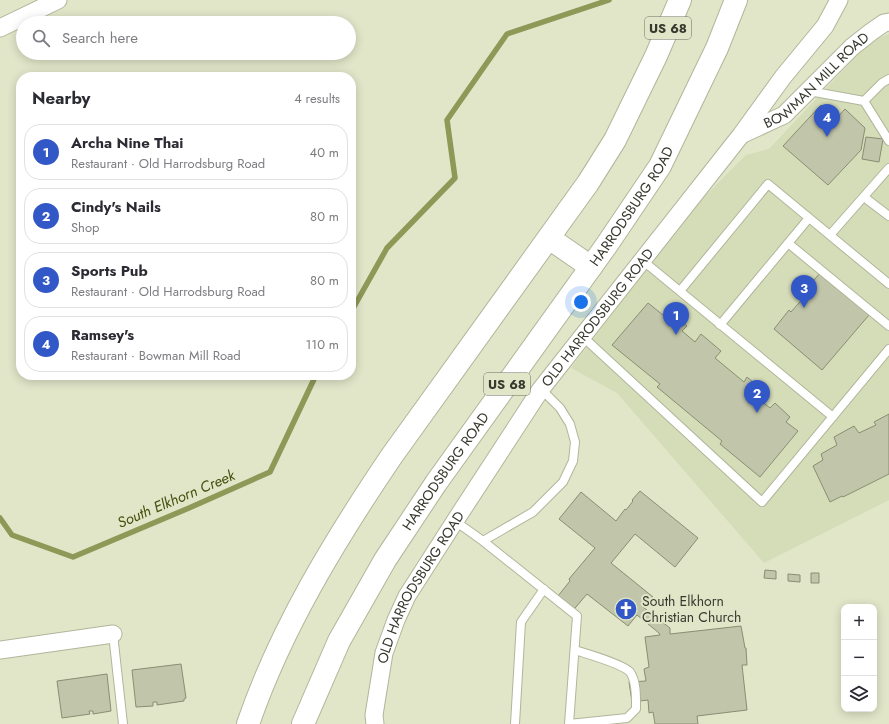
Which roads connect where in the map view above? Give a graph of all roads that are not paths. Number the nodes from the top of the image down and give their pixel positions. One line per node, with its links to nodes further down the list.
1 (58, 0): 5 (street)
2 (680, 0): 19 (main road, US 68)
3 (736, 0): 22 (main road, HARRODSBURG ROAD / US 68)
4 (839, 0): 12 (street, OLD HARRODSBURG ROAD)
5 (25, 16)
6 (16, 20): 8 (street)
7 (889, 22): 10 (street, BOWMAN MILL ROAD)
8 (0, 28)
9 (889, 79): 11 (lane)
10 (807, 90): 11 (lane); 12 (street, BOWMAN MILL ROAD)
11 (864, 101): 13 (lane)
12 (741, 135): 21 (street, OLD HARRODSBURG ROAD)
13 (889, 141)
14 (889, 168): 15 (lane)
15 (864, 196): 16 (lane); 18 (lane)
16 (889, 216)
17 (809, 218): 18 (lane); 20 (lane); 24 (lane)
18 (830, 235): 23 (lane)
19 (549, 238): 22 (main road); 38 (main road, US 68)
20 (788, 243): 25 (lane); 26 (lane)
21 (642, 260): 24 (lane); 27 (street, OLD HARRODSBURG ROAD)
22 (591, 267): 39 (main road, HARRODSBURG ROAD / US 68)
23 (889, 284)
24 (680, 291): 25 (lane)
25 (720, 324): 30 (lane)
26 (889, 326)
27 (582, 336): 29 (street, OLD HARRODSBURG ROAD); 30 (lane)
28 (889, 349): 30 (lane)
29 (541, 389): 31 (street, OLD HARRODSBURG ROAD); 32 (lane)
30 (833, 417)
31 (455, 521): 32 (lane); 40 (street, OLD HARRODSBURG ROAD)
32 (483, 541): 33 (lane)
33 (544, 589): 36 (lane); 41 (lane)
34 (113, 634): 35 (street); 37 (lane)
35 (0, 650)
36 (575, 650): 42 (lane); 42 (lane)
37 (123, 724)
38 (248, 724)
39 (303, 724)
40 (375, 724)
41 (515, 724)
42 (569, 724)

